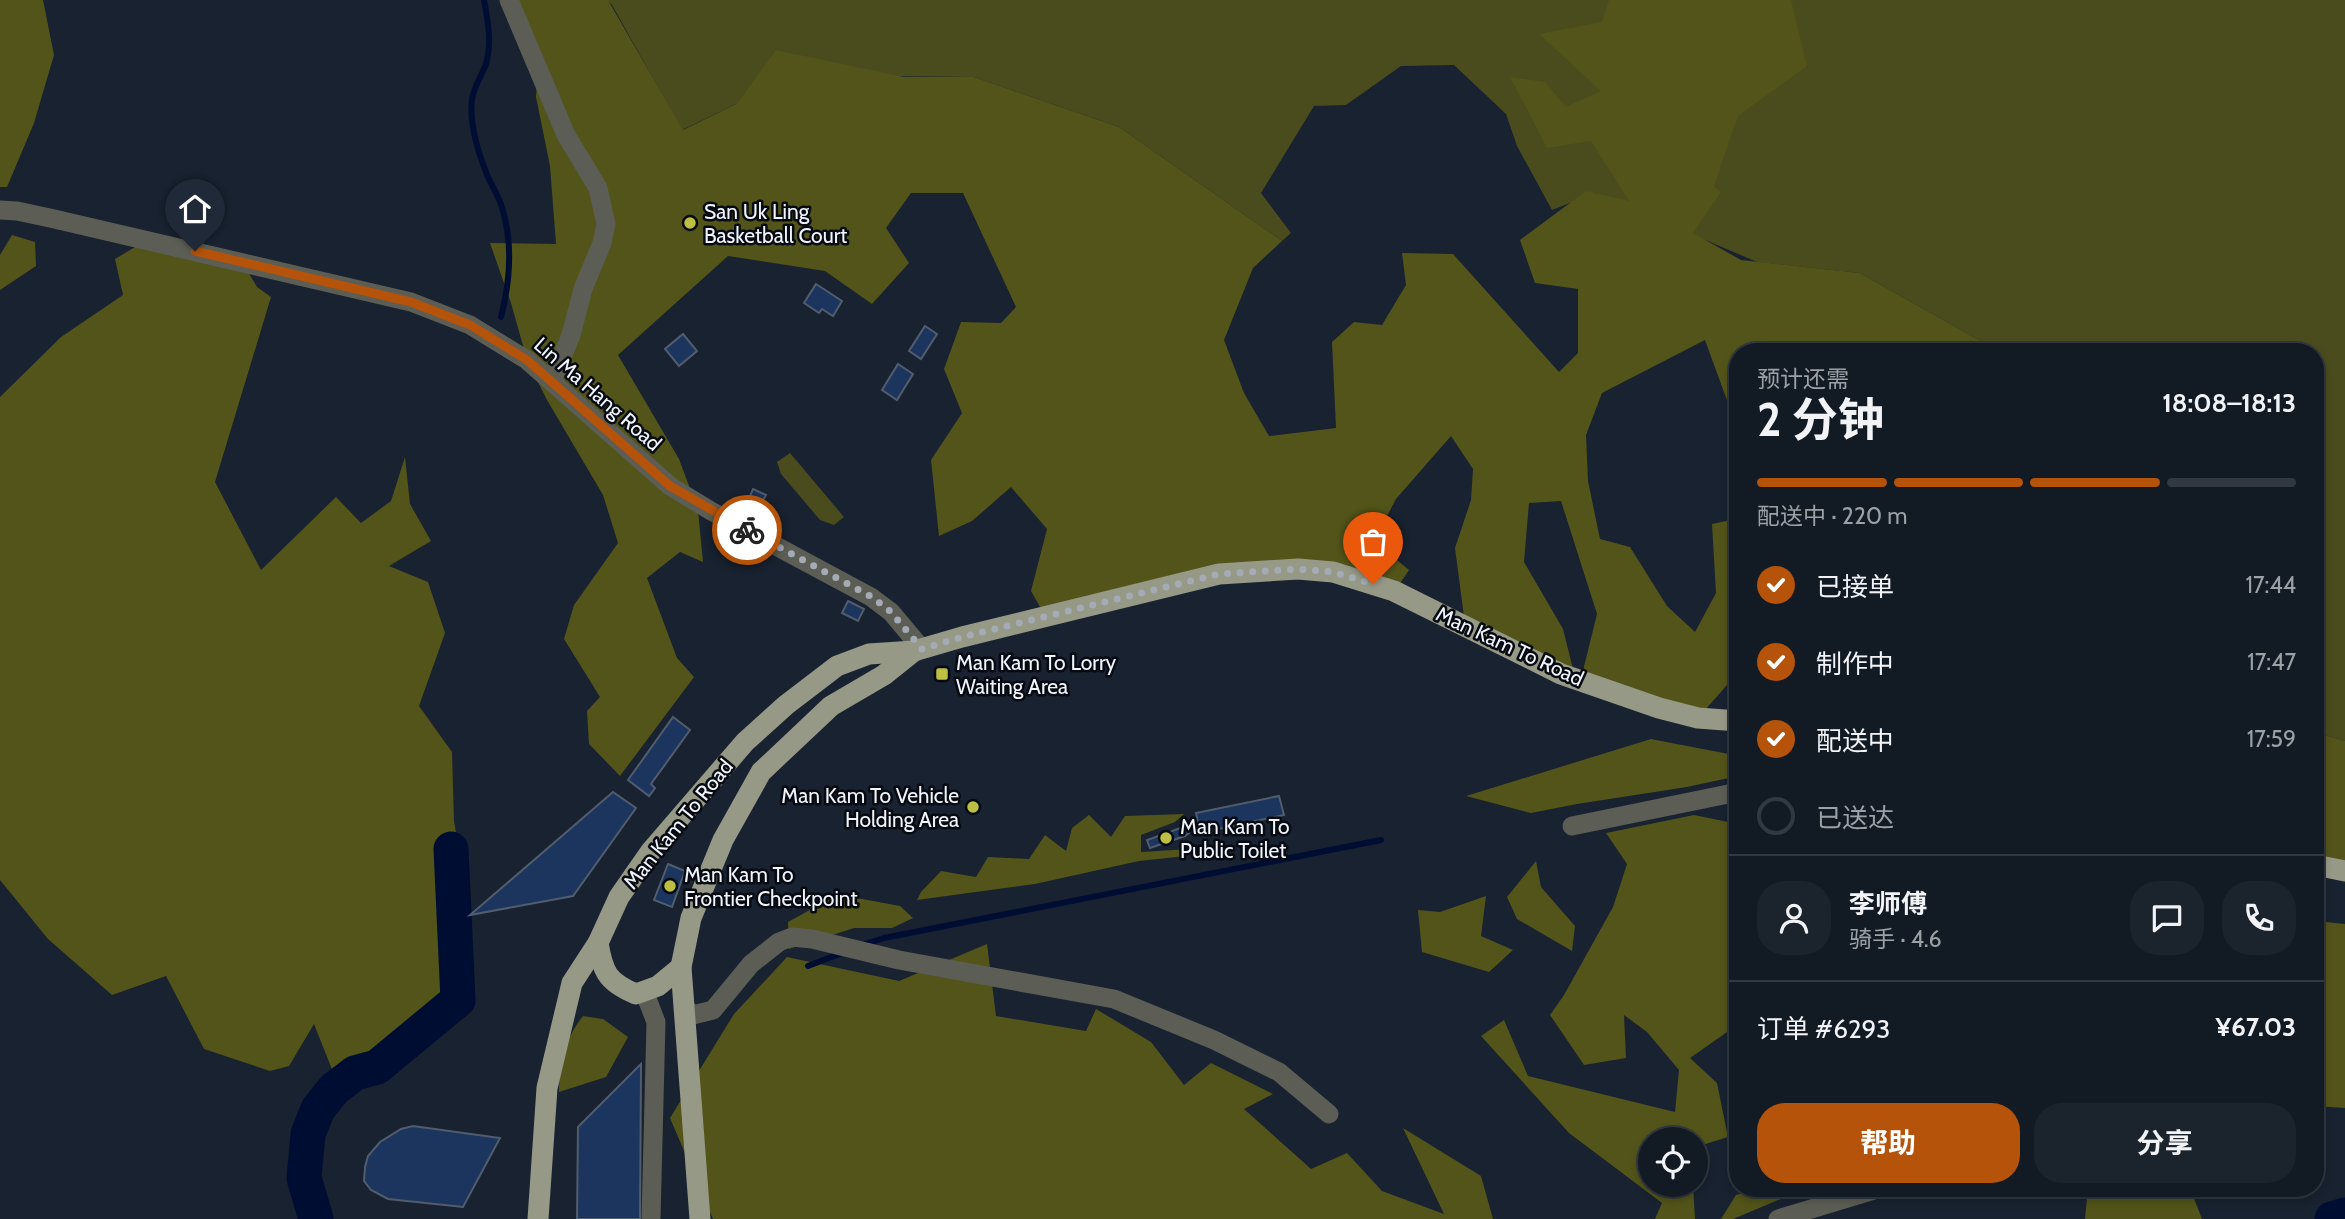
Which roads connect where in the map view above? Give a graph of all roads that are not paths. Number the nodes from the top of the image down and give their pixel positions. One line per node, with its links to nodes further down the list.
1 (509, 0): 3 (street)
2 (0, 210): 3 (street, Lin Ma Hang Road)
3 (552, 381): 4 (street, Lin Ma Hang Road)
4 (918, 650): 5 (main road, Man Kam To Road); 10 (main road, Man Kam To Road); 11 (main road, Man Kam To Road)
5 (1729, 720)
6 (1729, 794): 7 (street)
7 (1572, 826)
8 (2324, 867): 9 (main road)
9 (2345, 871)
10 (598, 943): 12 (main road); 16 (main road, Man Kam To Road)
11 (681, 967): 12 (main road); 13 (main road, Man Kam To Road)
12 (644, 991): 17 (street)
13 (685, 1008): 14 (street); 18 (main road, Man Kam To Road)
14 (1329, 1114)
15 (1851, 1197): 19 (street)
16 (538, 1219)
17 (651, 1219)
18 (700, 1219)
19 (1778, 1219)

